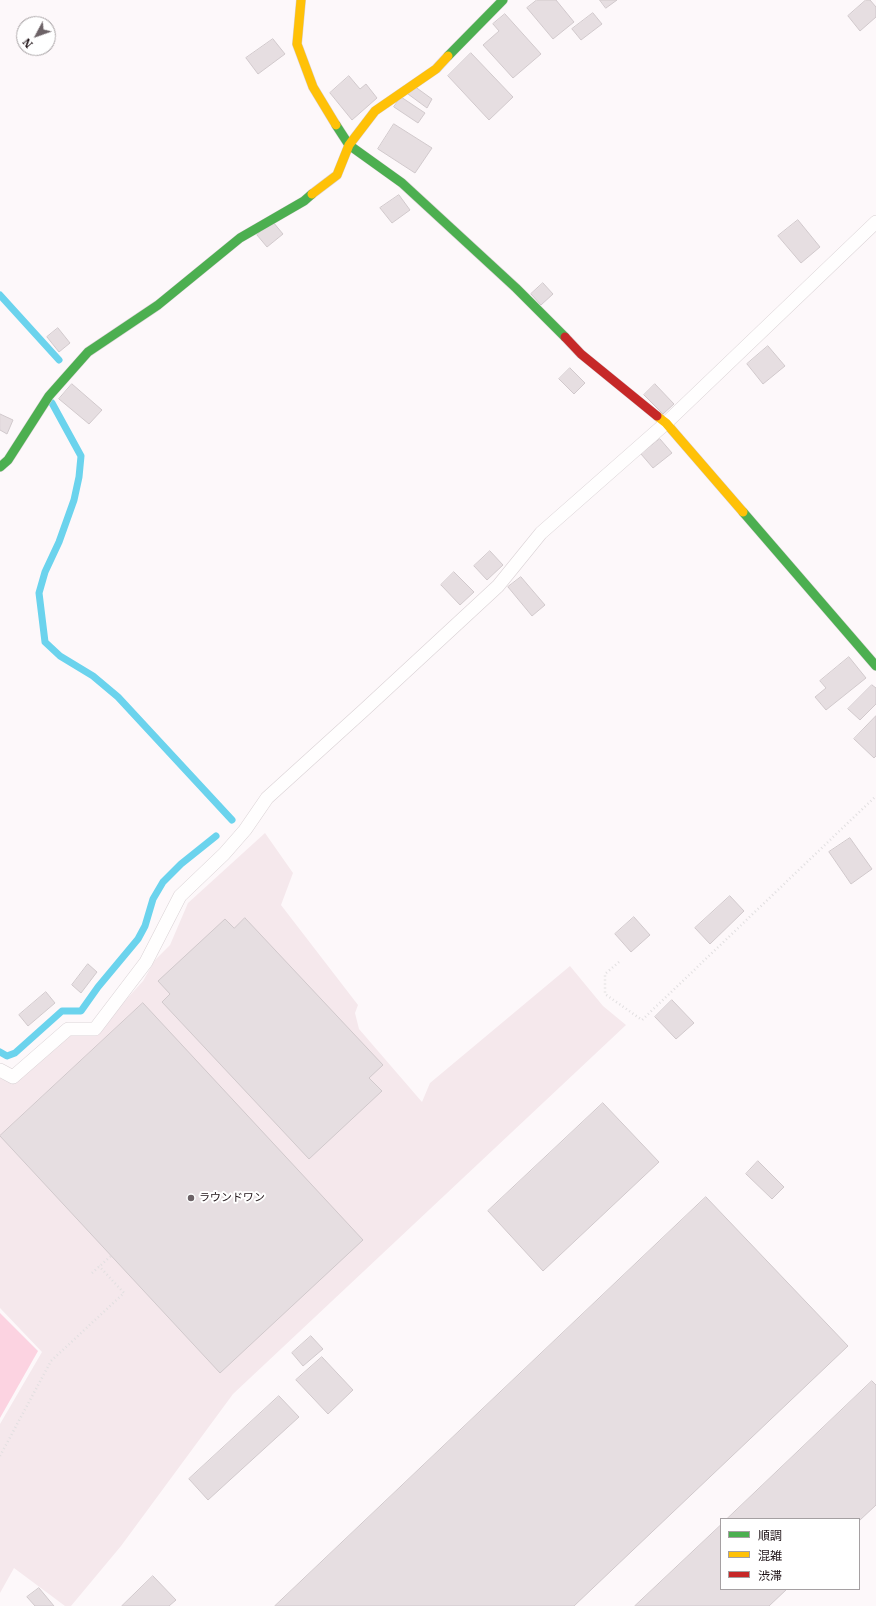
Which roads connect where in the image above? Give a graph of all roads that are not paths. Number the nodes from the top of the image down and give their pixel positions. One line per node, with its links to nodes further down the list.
1 (300, 0): 3 (street)
2 (504, 0): 3 (street)
3 (349, 145): 5 (street); 6 (street)
4 (876, 222): 5 (lane)
5 (666, 423): 7 (street); 8 (lane)
6 (0, 467)
7 (876, 666)
8 (0, 1070)

